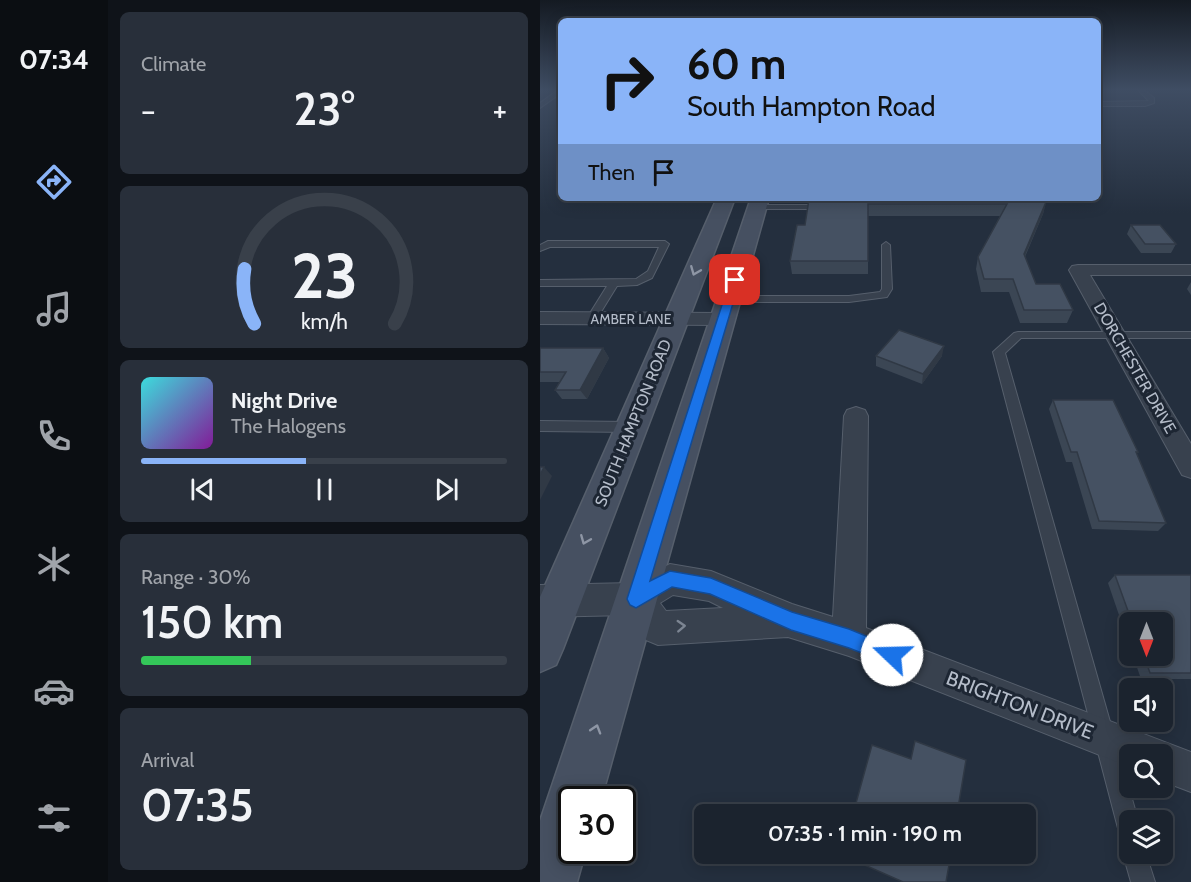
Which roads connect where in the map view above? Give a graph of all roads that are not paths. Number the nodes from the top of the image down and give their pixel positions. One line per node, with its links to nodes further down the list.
1 (725, 201): 12 (main road, SOUTH HAMPTON ROAD, one-way to 12)
2 (759, 202): 3 (lane); 9 (main road)
3 (832, 207)
4 (886, 245): 9 (lane)
5 (540, 248): 8 (lane)
6 (1191, 270): 13 (street, DORCHESTER DRIVE)
7 (540, 283): 8 (lane)
8 (614, 283): 11 (lane)
9 (726, 309): 12 (street, AMBER LANE); 20 (main road)
10 (540, 318): 11 (street, AMBER LANE)
11 (592, 318): 12 (street, AMBER LANE)
12 (676, 319): 18 (main road, SOUTH HAMPTON ROAD)
13 (1117, 335): 14 (lane); 16 (street, DORCHESTER DRIVE); 25 (lane)
14 (1191, 335)
15 (856, 416): 23 (street)
16 (1179, 424): 19 (street, DORCHESTER DRIVE)
17 (540, 426): 18 (lane)
18 (631, 427): 21 (main road, SOUTH HAMPTON ROAD, one-way to 21)
19 (1191, 467)
20 (636, 599): 21 (street); 22 (street, BRIGHTON DRIVE); 22 (street, BRIGHTON DRIVE, one-way to 22); 29 (main road, one-way to 20)
21 (550, 601): 24 (main road, SOUTH HAMPTON ROAD)
22 (791, 621): 23 (street, BRIGHTON DRIVE)
23 (849, 639): 25 (street, BRIGHTON DRIVE)
24 (540, 649)
25 (1105, 738): 26 (street, BRIGHTON DRIVE); 30 (lane)
26 (1120, 744)
27 (1173, 765): 28 (street)
28 (1191, 772)
29 (578, 786)
30 (1124, 810)
31 (558, 851): 33 (main road)
32 (1138, 864): 34 (lane)
33 (548, 882)
34 (1143, 882)

